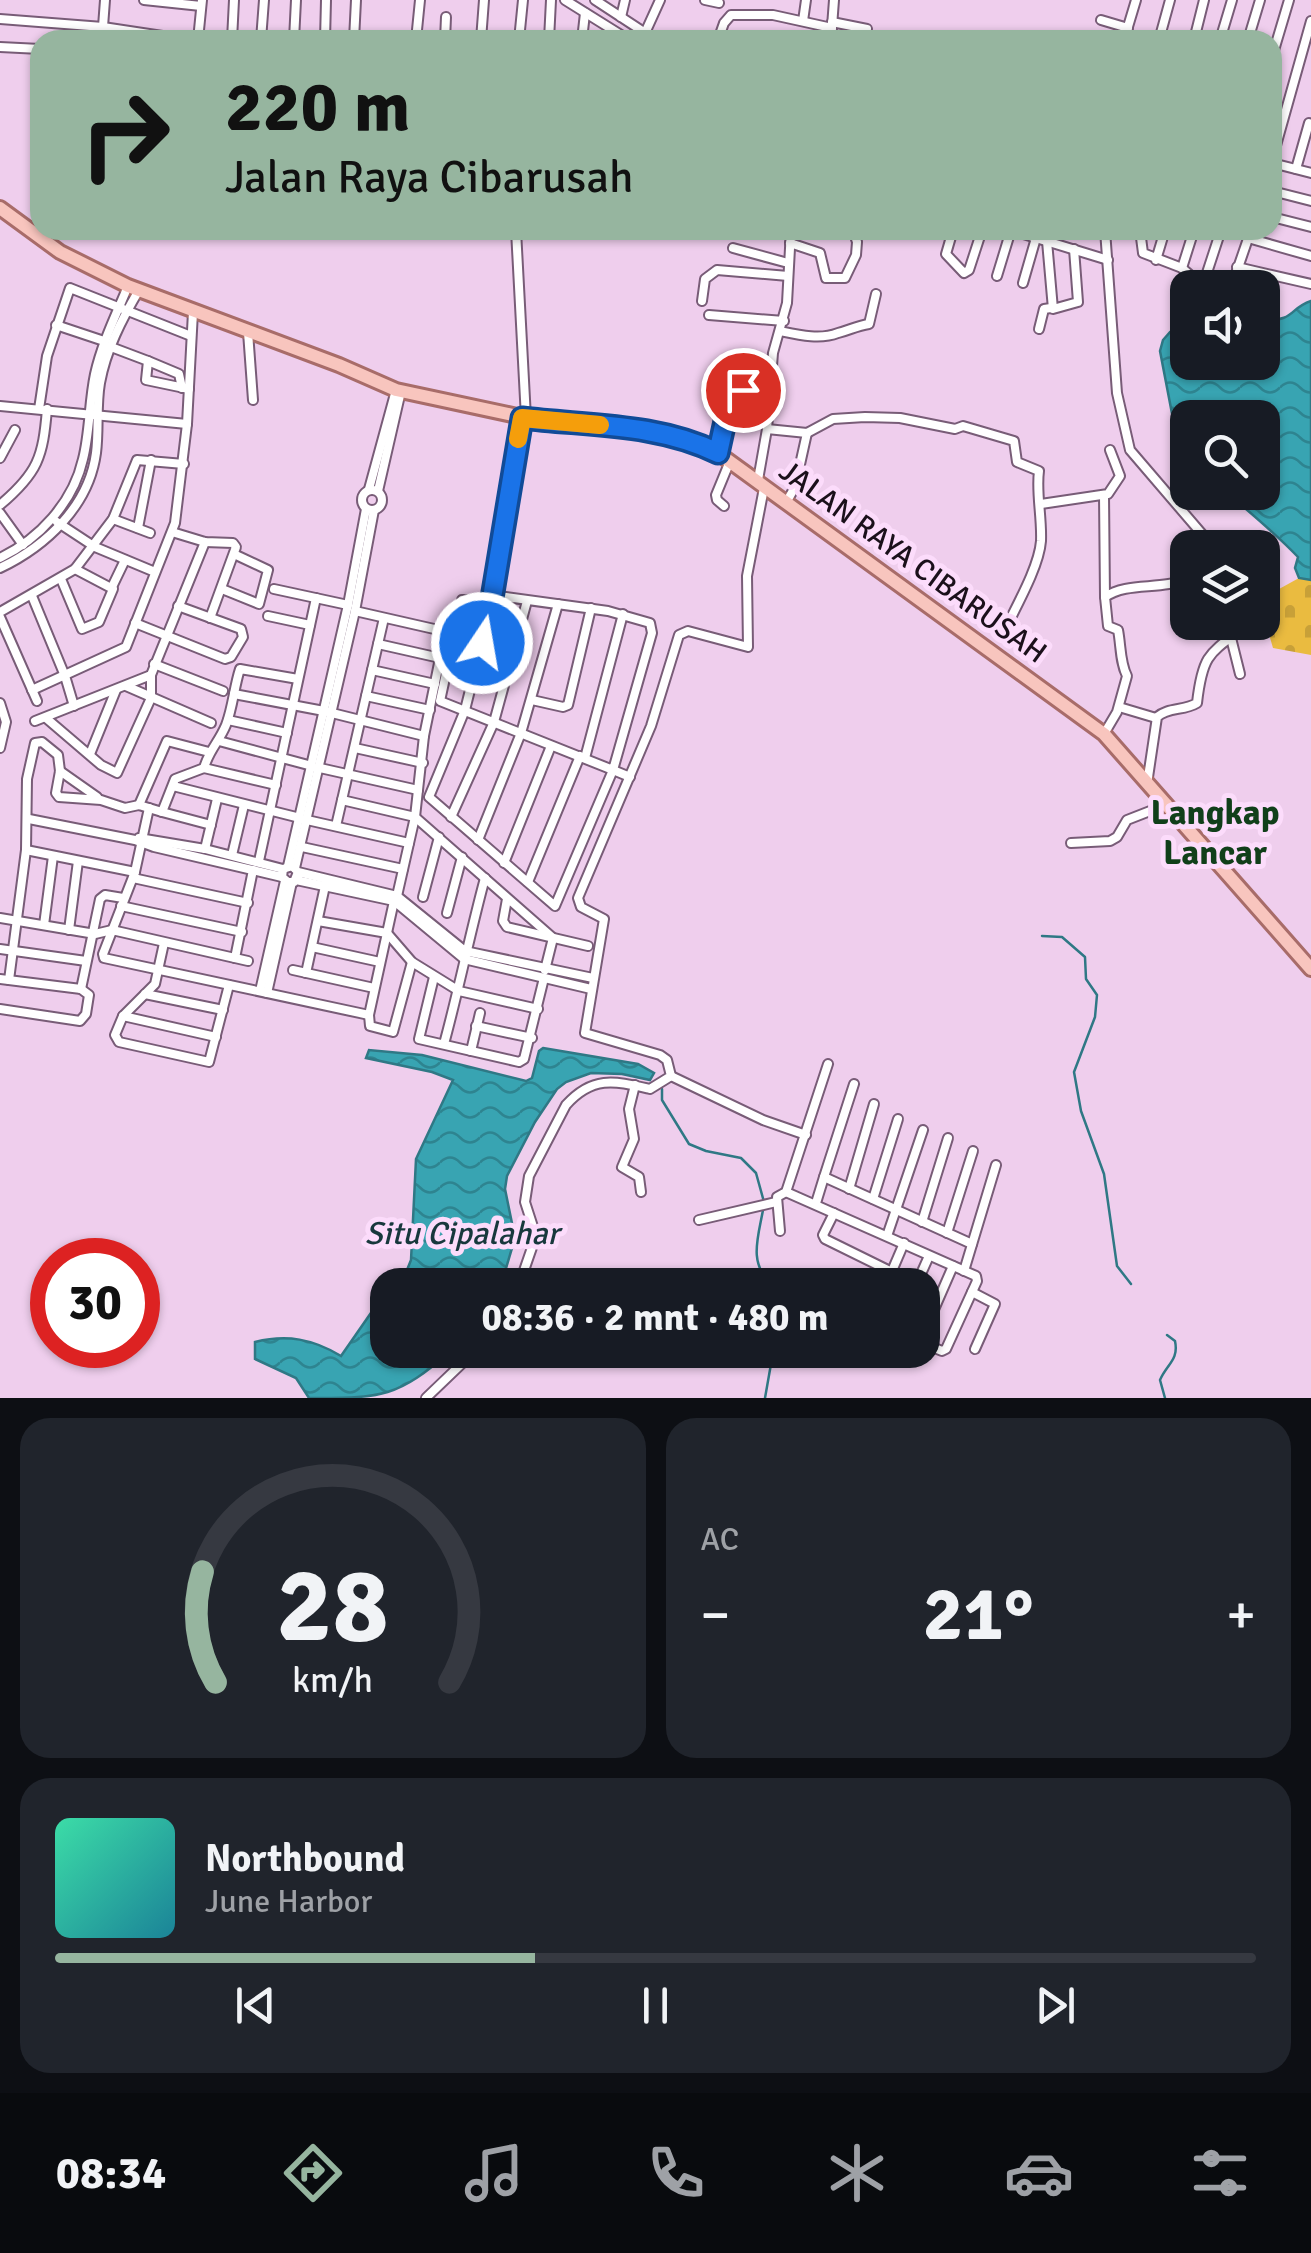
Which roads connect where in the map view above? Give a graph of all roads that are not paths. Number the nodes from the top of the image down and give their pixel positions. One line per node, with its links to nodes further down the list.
1 (105, 0): 36 (street)
2 (144, 0): 26 (street)
3 (234, 0): 42 (street)
4 (264, 0): 43 (street)
5 (296, 0): 44 (street)
6 (326, 0): 45 (street)
7 (356, 0): 46 (street)
8 (420, 0): 47 (street)
9 (484, 0): 49 (street)
10 (523, 0): 50 (street)
11 (552, 0): 51 (street)
12 (565, 0): 28 (street)
13 (595, 0): 29 (street)
14 (625, 0): 29 (street)
15 (660, 0): 55 (street)
16 (705, 0): 27 (street)
17 (806, 0): 33 (street)
18 (834, 0): 35 (street)
19 (1122, 0): 25 (street)
20 (1170, 0): 58 (street)
21 (1204, 0): 59 (street)
22 (1232, 0): 60 (street)
23 (1260, 0): 61 (street)
24 (1289, 0): 62 (street)
25 (1136, 2): 37 (street)
26 (202, 3): 41 (street)
27 (718, 3)
28 (585, 13): 52 (street); 53 (street)
29 (621, 16): 54 (street)
30 (446, 17): 48 (street)
31 (0, 19): 36 (street)
32 (1100, 20): 37 (street)
33 (803, 21): 35 (street); 56 (street)
34 (1311, 21): 66 (street)
35 (832, 25): 38 (street); 57 (street)
36 (103, 27): 39 (street); 40 (street)
37 (1128, 28)
38 (867, 29)
39 (103, 30)
40 (123, 30)
41 (199, 30)
42 (232, 30)
43 (262, 30)
44 (294, 30)
45 (325, 30)
46 (354, 30)
47 (417, 30)
48 (445, 30)
49 (482, 30)
50 (520, 30)
51 (549, 30)
52 (583, 30)
53 (605, 30)
54 (641, 30)
55 (646, 30)
56 (722, 30)
57 (831, 30)
58 (1161, 30)
59 (1196, 30)
60 (1223, 30)
61 (1251, 30)
62 (1280, 30)
63 (0, 46): 64 (street)
64 (30, 49)
65 (1309, 124): 68 (street)
66 (1282, 126)
67 (1282, 165): 68 (street)
68 (1296, 169): 69 (street)
69 (1311, 173)
70 (1282, 194): 71 (street)
71 (1311, 201)
72 (0, 208): 75 (main road, JALAN RAYA CIBARUSAH)
73 (1282, 220): 74 (street)
74 (1311, 228)
75 (30, 230)
76 (44, 240): 109 (main road, JALAN RAYA CIBARUSAH)
77 (516, 240): 131 (street)
78 (790, 240): 93 (street)
79 (857, 240): 93 (street)
80 (950, 240): 81 (street)
81 (979, 240)
82 (1008, 240): 106 (street)
83 (1035, 240): 107 (street)
84 (1043, 240): 92 (street)
85 (1106, 240): 97 (street)
86 (1141, 240): 98 (street)
87 (1162, 240): 98 (street)
88 (1191, 240): 101 (street)
89 (1218, 240): 103 (street)
90 (1248, 240): 100 (street)
91 (1267, 240): 96 (street)
92 (1047, 241): 95 (street); 113 (street)
93 (790, 243): 99 (street)
94 (734, 248): 99 (street)
95 (1074, 249): 97 (street); 113 (street)
96 (1311, 256)
97 (1108, 260): 155 (street)
98 (1156, 260): 101 (street)
99 (788, 263): 105 (street)
100 (1237, 267): 104 (street); 108 (street)
101 (1182, 268): 102 (street)
102 (1184, 270)
103 (1209, 270)
104 (1236, 270)
105 (788, 276): 111 (street); 116 (street)
106 (997, 276)
107 (1024, 283)
108 (1311, 284)
109 (134, 288): 112 (street); 114 (main road, JALAN RAYA CIBARUSAH)
110 (876, 294): 119 (street)
111 (702, 301)
112 (124, 308): 117 (street); 121 (street); 122 (street)
113 (1051, 308): 118 (street)
114 (193, 312): 120 (main road, JALAN RAYA CIBARUSAH); 121 (street)
115 (710, 315): 116 (street)
116 (784, 320): 119 (street)
117 (56, 324): 122 (street); 129 (street)
118 (1039, 329)
119 (780, 331): 126 (street)
120 (248, 332): 125 (main road, JALAN RAYA CIBARUSAH); 127 (street)
121 (191, 336): 124 (street)
122 (107, 344): 123 (street); 130 (street)
123 (148, 361): 124 (street); 124 (street)
124 (185, 389): 132 (street)
125 (398, 391): 131 (main road, JALAN RAYA CIBARUSAH); 143 (street)
126 (770, 392): 133 (street); 138 (street)
127 (252, 400)
128 (0, 406): 129 (street)
129 (43, 409): 130 (street); 147 (street)
130 (93, 416): 132 (street); 151 (street); 153 (street)
131 (524, 418): 138 (main road, JALAN RAYA CIBARUSAH); 174 (street)
132 (187, 424): 141 (street)
133 (768, 429): 135 (street); 142 (street)
134 (16, 430): 136 (street)
135 (807, 432): 145 (street); 146 (street)
136 (4, 441): 139 (street)
137 (1110, 450): 144 (street)
138 (724, 457): 142 (main road, JALAN RAYA CIBARUSAH); 148 (street)
139 (0, 458)
140 (151, 460): 141 (street); 152 (street); 154 (street)
141 (184, 464): 156 (street)
142 (761, 483): 145 (main road, JALAN RAYA CIBARUSAH); 243 (street)
143 (374, 490): 149 (street); 149 (street)
144 (1104, 495): 146 (street); 175 (street)
145 (787, 500): 226 (main road, JALAN RAYA CIBARUSAH)
146 (1041, 504): 189 (street)
147 (0, 505)
148 (724, 506)
149 (370, 510): 179 (street)
150 (0, 513): 159 (street)
151 (52, 518): 153 (street); 159 (street)
152 (113, 520): 154 (street); 160 (street)
153 (61, 525): 160 (street); 164 (street)
154 (138, 528): 157 (street)
155 (1199, 530)
156 (172, 532): 158 (street); 166 (street)
157 (150, 533)
158 (205, 542): 161 (street); 178 (street)
159 (23, 546): 162 (street)
160 (95, 547): 163 (street); 165 (street)
161 (236, 554): 171 (street); 171 (street)
162 (0, 558)
163 (125, 560): 166 (street); 169 (street)
164 (0, 568)
165 (76, 569): 167 (street); 169 (street)
166 (155, 572): 186 (street)
167 (60, 580): 169 (street); 172 (street)
168 (1170, 586): 175 (street)
169 (112, 587)
170 (274, 588): 173 (street)
171 (222, 589): 184 (street)
172 (32, 596): 181 (street); 198 (street)
173 (316, 598): 179 (street); 187 (street)
174 (491, 598): 176 (street); 215 (street); 215 (street)
175 (1105, 598): 212 (street)
176 (528, 601): 177 (street); 222 (street)
177 (558, 604): 180 (street); 208 (street)
178 (178, 606): 184 (street); 188 (street)
179 (352, 608): 185 (street); 216 (street)
180 (590, 608): 182 (street); 208 (street)
181 (0, 614): 202 (street)
182 (623, 614): 234 (street); 239 (street)
183 (268, 616): 187 (street)
184 (210, 618): 188 (street)
185 (384, 618): 192 (street); 193 (street)
186 (135, 623): 188 (street); 198 (street)
187 (310, 625): 199 (street)
188 (166, 635): 194 (street)
189 (1002, 636)
190 (1229, 640): 218 (street)
191 (1232, 640): 196 (street)
192 (378, 644): 193 (street); 195 (street)
193 (440, 658): 200 (street)
194 (154, 664): 197 (street); 204 (street)
195 (372, 670): 200 (street); 206 (street)
196 (1240, 674)
197 (151, 675): 201 (street); 207 (street)
198 (65, 676): 202 (street); 211 (street)
199 (298, 679): 205 (street); 210 (street)
200 (435, 684): 214 (street)
201 (126, 686): 203 (street); 207 (street)
202 (32, 690): 209 (street)
203 (116, 690): 211 (street); 233 (street)
204 (223, 691)
205 (234, 694): 210 (street); 219 (street)
206 (366, 696): 214 (street); 220 (street)
207 (151, 698): 223 (street); 233 (street)
208 (532, 700): 224 (street)
209 (36, 701)
210 (293, 705): 216 (street); 225 (street)
211 (74, 706): 217 (street)
212 (1118, 708): 218 (street); 226 (street)
213 (1, 709): 229 (street)
214 (430, 710): 227 (street)
215 (465, 710): 222 (street); 258 (street)
216 (328, 712): 220 (street); 237 (street)
217 (46, 718): 221 (street); 233 (street)
218 (1156, 718): 245 (street)
219 (228, 720): 225 (street); 228 (street)
220 (360, 720): 227 (street); 231 (street)
221 (34, 721)
222 (494, 722): 224 (street); 258 (street)
223 (211, 723)
224 (521, 733): 230 (street); 265 (street)
225 (287, 734): 235 (street)
226 (1104, 734): 245 (main road, JALAN RAYA CIBARUSAH)
227 (424, 736): 236 (street)
228 (220, 741): 232 (street); 235 (street)
229 (0, 746)
230 (551, 746): 234 (street); 276 (street)
231 (355, 748): 236 (street); 242 (street)
232 (208, 752): 238 (street); 241 (street)
233 (90, 754)
234 (582, 758): 239 (street); 282 (street)
235 (282, 760): 237 (street); 246 (street)
236 (422, 763): 247 (street)
237 (316, 767): 242 (street); 259 (street)
238 (204, 768): 244 (street); 246 (street)
239 (613, 770): 243 (street); 282 (street)
240 (60, 771): 249 (street); 249 (street); 260 (street)
241 (151, 773): 244 (street); 252 (street)
242 (348, 774): 247 (street); 250 (street)
243 (630, 777): 317 (street)
244 (174, 783): 248 (street); 255 (street)
245 (1148, 784): 251 (main road, JALAN RAYA CIBARUSAH)
246 (276, 785): 256 (street)
247 (418, 790): 257 (street)
248 (217, 799): 253 (street); 261 (street)
249 (101, 800): 252 (street)
250 (342, 800): 257 (street); 262 (street)
251 (1168, 804): 267 (street); 313 (main road, JALAN RAYA CIBARUSAH)
252 (139, 806): 254 (street)
253 (244, 806): 256 (street); 271 (street)
254 (150, 808): 255 (street); 264 (street)
255 (162, 812): 261 (street)
256 (271, 812): 259 (street); 274 (street)
257 (416, 817): 263 (street); 266 (street)
258 (451, 817): 265 (street)
259 (303, 819): 262 (street); 268 (street); 280 (street)
260 (28, 820): 264 (street); 270 (street)
261 (211, 825): 269 (street)
262 (336, 826): 266 (street)
263 (439, 837): 273 (street); 284 (street)
264 (140, 840): 269 (street); 278 (street); 279 (street)
265 (478, 840): 276 (street)
266 (409, 843): 277 (street)
267 (1071, 843)
268 (302, 846): 277 (street); 280 (street)
269 (205, 849): 271 (street)
270 (26, 850): 272 (street); 292 (street)
271 (232, 855): 274 (street)
272 (53, 856): 275 (street); 293 (street)
273 (462, 858): 281 (street); 289 (street)
274 (260, 861): 280 (street)
275 (78, 862): 279 (street); 294 (street)
276 (504, 863): 282 (street)
277 (403, 869): 286 (street)
278 (253, 870): 280 (street); 288 (street)
279 (134, 875): 287 (street); 288 (street)
280 (290, 875): 283 (street); 286 (street); 323 (street)
281 (486, 878): 285 (street); 305 (street)
282 (528, 882)
283 (325, 886): 286 (street); 291 (street)
284 (423, 897)
285 (507, 898): 299 (street); 299 (street)
286 (396, 899): 297 (street); 305 (street)
287 (122, 902): 295 (street); 296 (street); 298 (street)
288 (248, 904): 296 (street)
289 (447, 913)
290 (0, 918): 292 (street)
291 (318, 920): 297 (street); 302 (street)
292 (15, 921): 293 (street); 304 (street)
293 (44, 925): 294 (street)
294 (69, 930): 298 (street)
295 (112, 930): 298 (street); 300 (street); 311 (street)
296 (242, 932): 306 (street)
297 (386, 933): 309 (street); 310 (street)
298 (94, 934): 308 (street)
299 (553, 938): 301 (street); 315 (street)
300 (164, 943): 306 (street); 311 (street)
301 (588, 946)
302 (312, 947): 309 (street); 314 (street)
303 (0, 949): 304 (street)
304 (12, 950): 308 (street); 318 (street)
305 (464, 955): 315 (street); 324 (street)
306 (235, 958): 307 (street)
307 (248, 960)
308 (86, 961): 321 (street)
309 (380, 962): 320 (street)
310 (412, 962): 316 (street); 330 (street)
311 (158, 969): 319 (street); 325 (street)
312 (292, 970): 314 (street)
313 (1311, 970)
314 (306, 973): 320 (street)
315 (544, 974): 317 (street); 322 (street); 328 (street)
316 (434, 977): 324 (street); 335 (street)
317 (593, 978): 322 (street)
318 (4, 980): 321 (street)
319 (229, 984): 323 (street); 327 (street)
320 (374, 988): 330 (street)
321 (82, 989): 326 (street)
322 (591, 989): 338 (street)
323 (264, 992): 330 (street)
324 (458, 992): 328 (street); 335 (street)
325 (145, 994): 327 (street); 331 (street)
326 (0, 1009)
327 (223, 1010): 333 (street)
328 (538, 1010): 334 (street)
329 (480, 1013): 332 (street)
330 (369, 1015)
331 (123, 1016): 333 (street); 333 (street)
332 (476, 1026): 334 (street); 336 (street)
333 (216, 1037)
334 (532, 1038): 336 (street)
335 (444, 1044): 336 (street)
336 (470, 1052)
337 (828, 1064): 344 (street)
338 (671, 1076): 340 (street); 344 (street)
339 (854, 1084): 348 (street)
340 (635, 1085): 350 (street); 366 (street)
341 (874, 1104): 349 (street)
342 (898, 1119): 352 (street)
343 (924, 1130): 355 (street)
344 (806, 1135): 351 (street)
345 (948, 1138): 358 (street)
346 (972, 1150): 360 (street)
347 (996, 1165): 363 (street)
348 (824, 1178): 349 (street); 354 (street)
349 (848, 1188): 352 (street)
350 (641, 1192)
351 (786, 1192): 353 (street); 354 (street)
352 (873, 1200): 355 (street)
353 (767, 1203): 357 (street); 359 (street)
354 (816, 1203): 356 (street)
355 (898, 1210): 358 (street); 361 (street)
356 (834, 1213): 361 (street); 367 (street)
357 (700, 1220)
358 (922, 1222): 360 (street)
359 (780, 1231)
360 (947, 1233): 363 (street)
361 (887, 1236): 362 (street)
362 (904, 1243): 364 (street); 368 (street)
363 (972, 1244): 370 (street)
364 (930, 1256): 365 (street); 369 (street)
365 (953, 1266): 370 (street); 372 (street)
366 (525, 1268)
367 (884, 1268)
368 (894, 1268)
369 (924, 1268)
370 (964, 1271): 371 (street)
371 (972, 1292): 373 (street); 374 (street)
372 (940, 1297)
373 (975, 1349)
374 (940, 1350)
375 (457, 1368): 376 (street)
376 (438, 1386): 377 (street); 378 (street)
377 (426, 1398)
378 (444, 1398)

